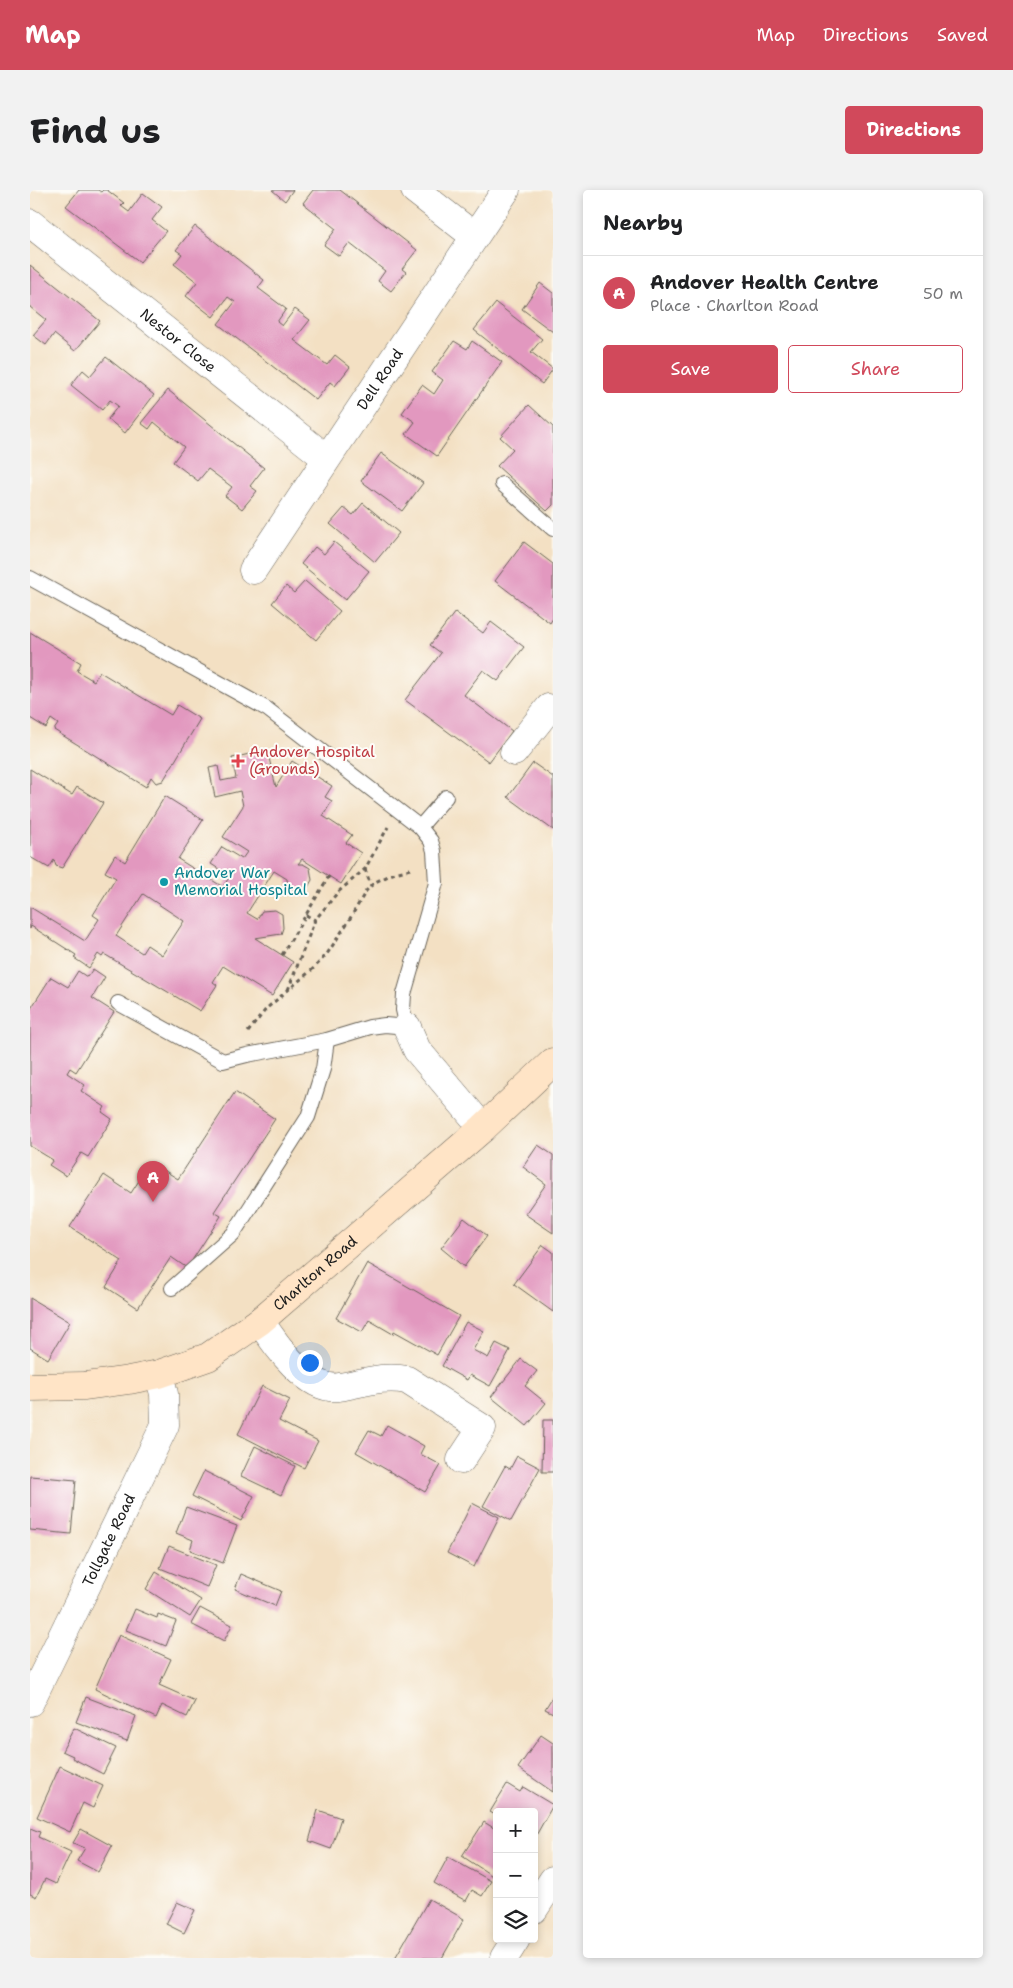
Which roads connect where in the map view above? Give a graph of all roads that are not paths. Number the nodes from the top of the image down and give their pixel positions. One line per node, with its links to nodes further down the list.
1 (415, 190): 4 (street)
2 (506, 190): 4 (street, Dell Road)
3 (30, 222): 5 (street, Nestor Close)
4 (474, 236): 5 (street, Dell Road)
5 (326, 458): 8 (street, Dell Road)
6 (502, 484): 7 (lane)
7 (553, 529)
8 (253, 570)
9 (30, 578): 13 (lane)
10 (553, 711): 11 (street)
11 (514, 752)
12 (446, 797): 13 (lane)
13 (420, 828): 15 (lane)
14 (118, 1003): 16 (lane)
15 (407, 1027): 16 (lane); 18 (street)
16 (327, 1040): 19 (lane)
17 (553, 1062): 18 (street, Charlton Road)
18 (483, 1128): 20 (street, Charlton Road)
19 (172, 1288)
20 (260, 1321): 21 (street, Charlton Road); 23 (street)
21 (159, 1374): 22 (street, Charlton Road); 24 (street, Tollgate Road)
22 (30, 1387)
23 (461, 1460)
24 (30, 1702)
25 (553, 1880): 26 (street)
26 (538, 1903)
27 (513, 1943): 28 (street)
28 (504, 1958)

